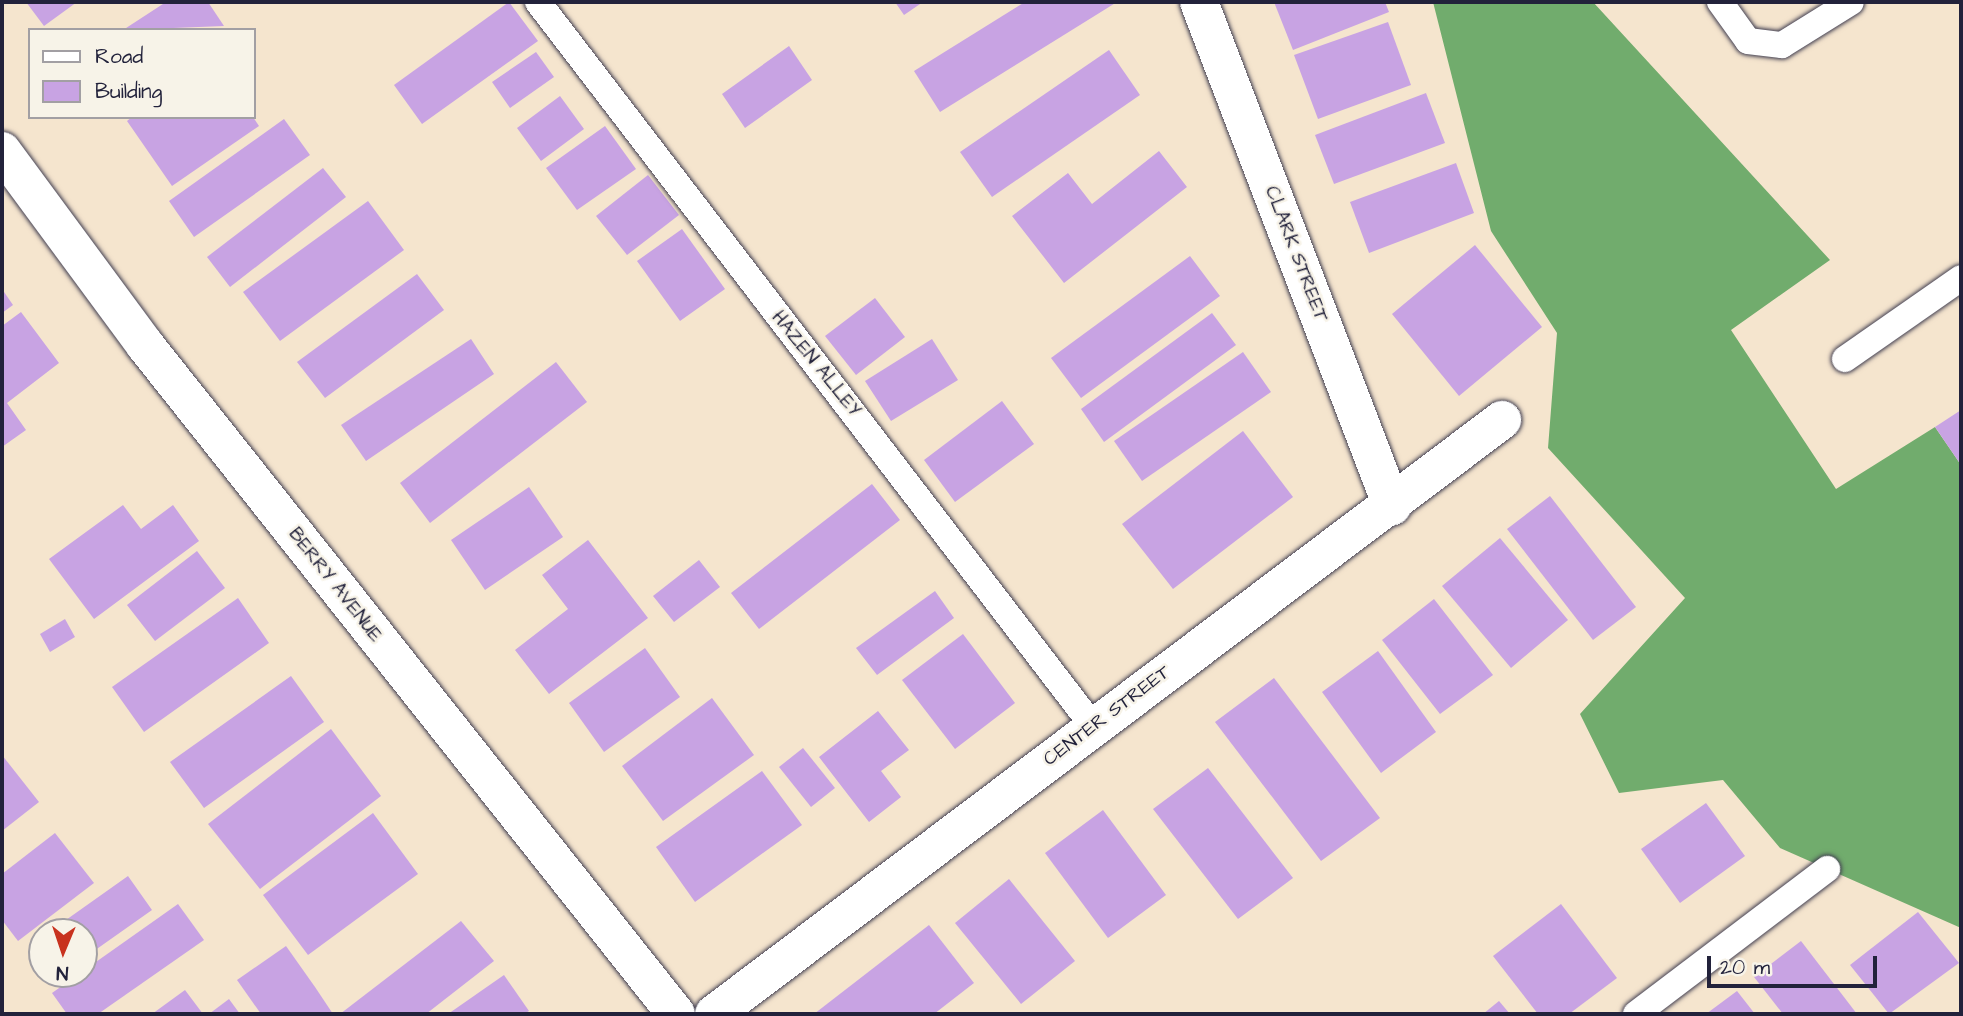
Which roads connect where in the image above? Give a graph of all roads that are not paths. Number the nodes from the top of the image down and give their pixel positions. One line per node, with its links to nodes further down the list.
1 (538, 2): 10 (lane, HAZEN ALLEY)
2 (1199, 2): 9 (street, CLARK STREET)
3 (1720, 2): 4 (lane)
4 (1851, 2)
5 (2, 150): 12 (street, BERRY AVENUE)
6 (1961, 278): 7 (lane)
7 (1844, 359)
8 (1502, 420): 9 (street, CENTER STREET)
9 (1392, 506): 10 (street, CENTER STREET)
10 (1093, 726): 13 (street, CENTER STREET)
11 (1827, 869): 14 (lane)
12 (676, 1014)
13 (714, 1014)
14 (1636, 1014)

